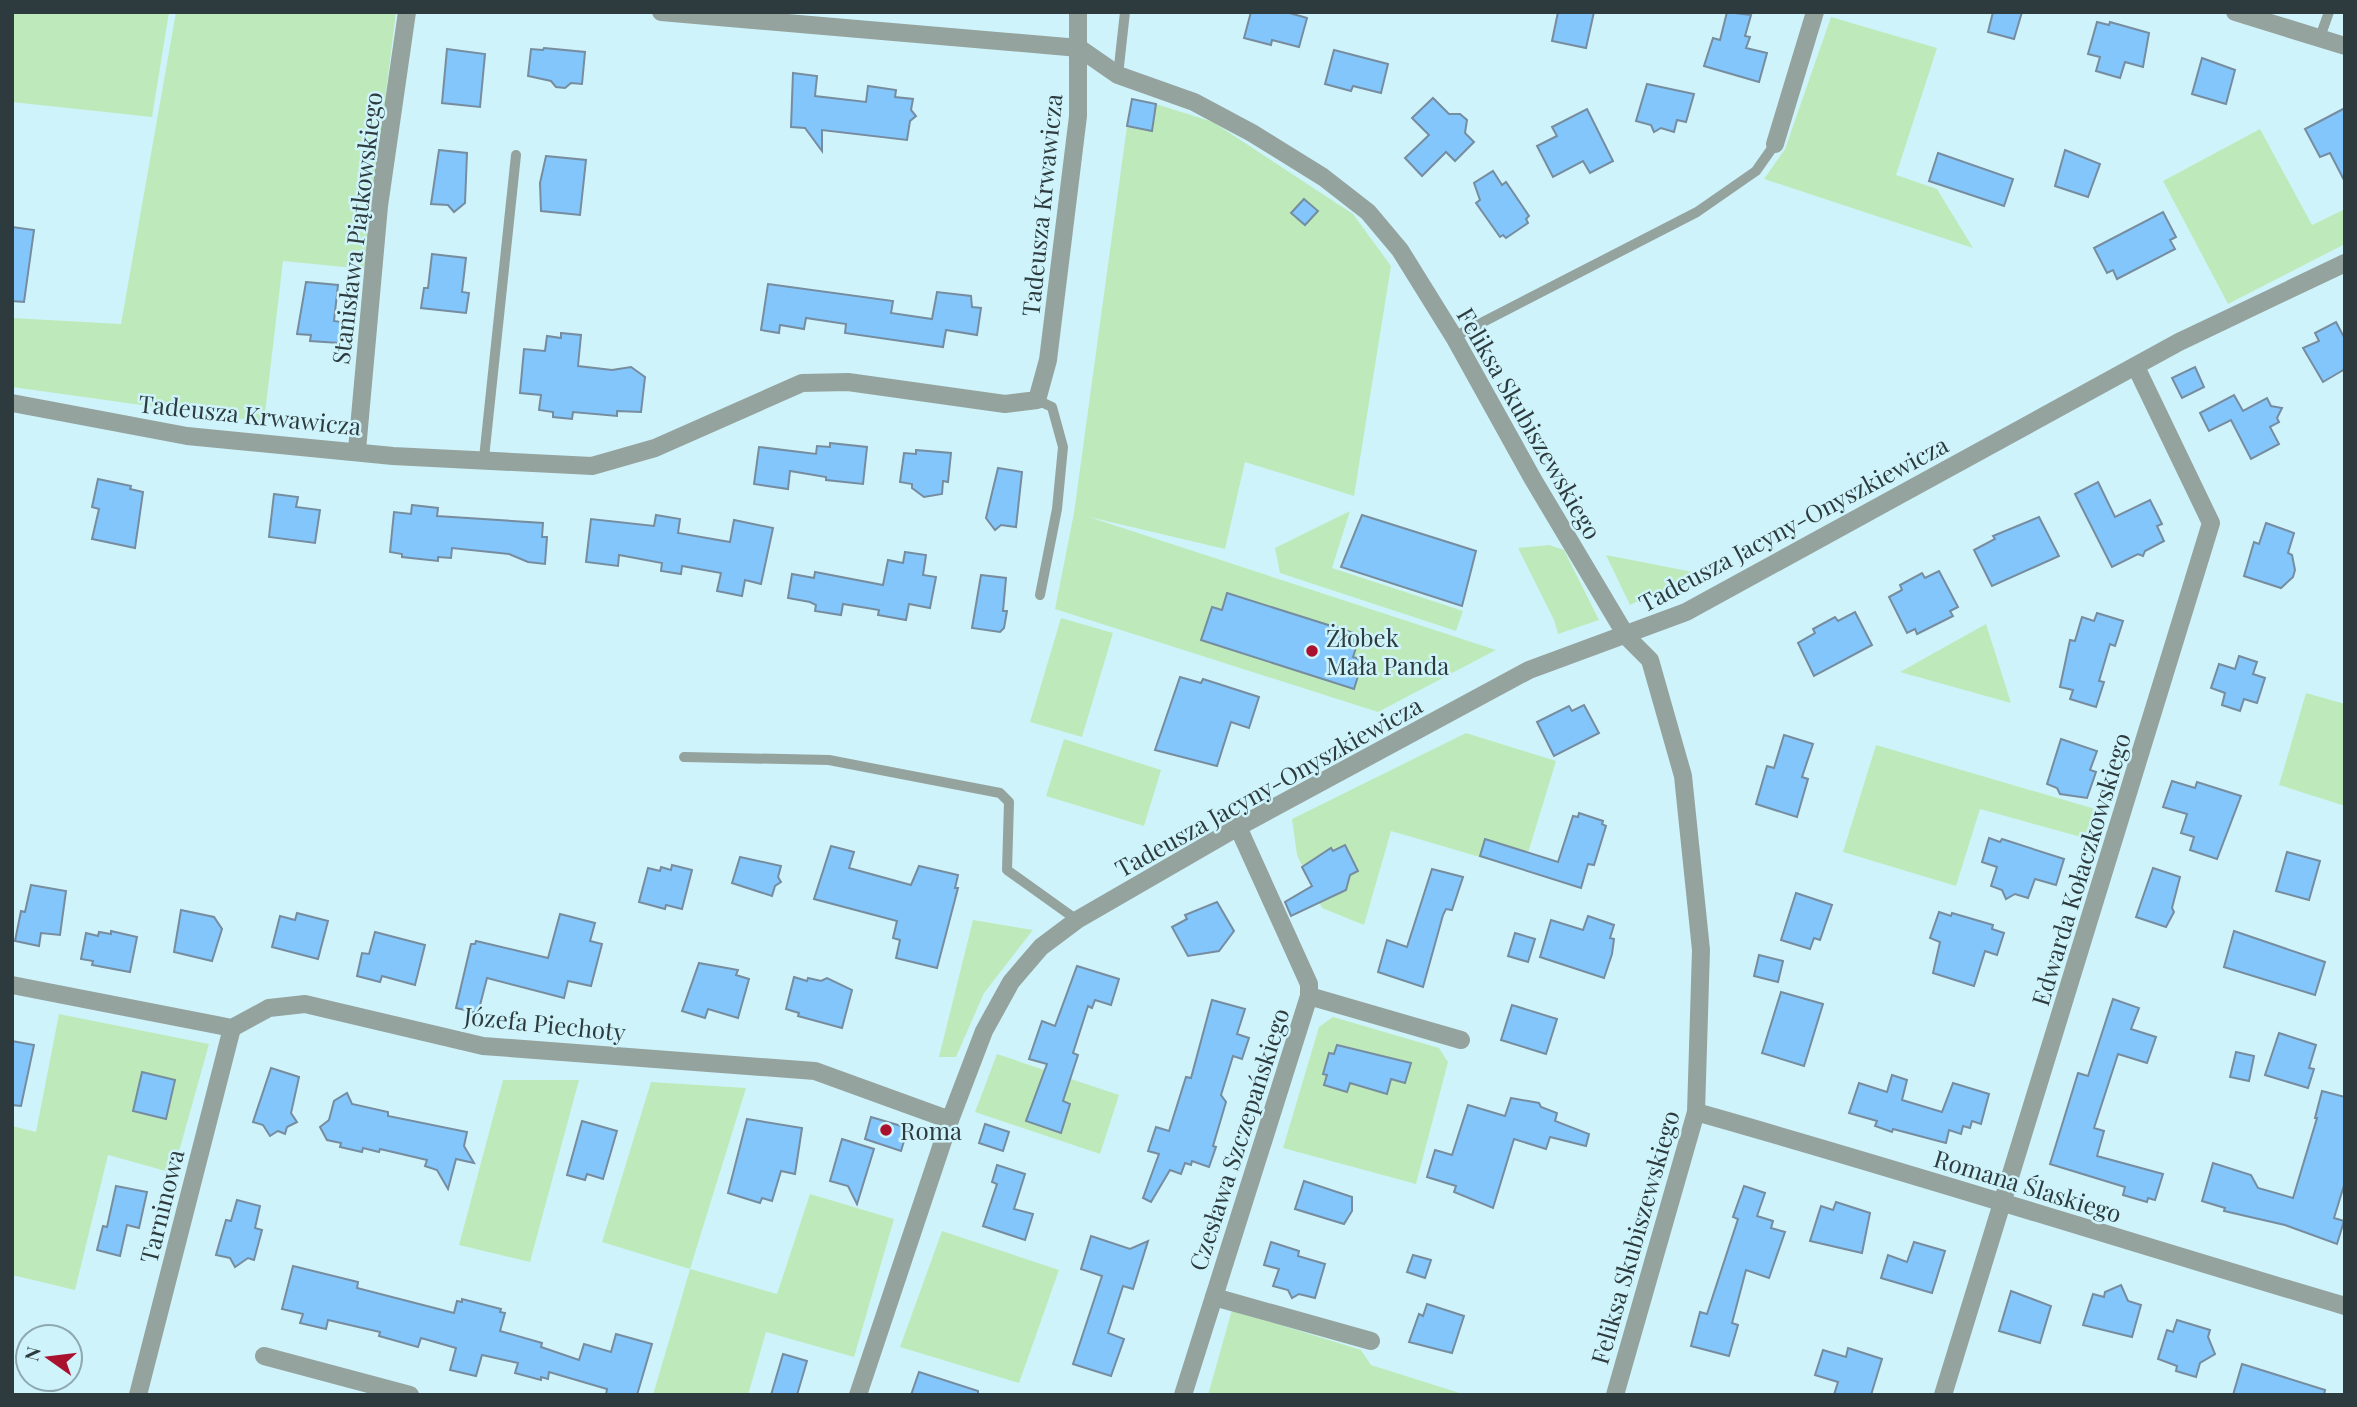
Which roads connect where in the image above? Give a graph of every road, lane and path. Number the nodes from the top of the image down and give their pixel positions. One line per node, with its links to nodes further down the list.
1 (407, 12): 19 (street, Stanisława Piątkowskiego)
2 (661, 12): 10 (street, Feliksa Skubiszewskiego)
3 (1078, 12): 10 (street, Tadeusza Krwawicza)
4 (1125, 12): 11 (lane)
5 (1815, 12): 12 (street)
6 (2235, 12): 8 (street)
7 (2329, 12): 8 (lane)
8 (2320, 37): 9 (street)
9 (2345, 46)
10 (1079, 48): 11 (street, Feliksa Skubiszewskiego); 17 (street, Tadeusza Krwawicza)
11 (1118, 75): 15 (street, Feliksa Skubiszewskiego)
12 (1775, 144): 15 (lane)
13 (516, 155): 20 (lane)
14 (2345, 263): 16 (street, Tadeusza Jacyny-Onyszkiewicza)
15 (1454, 337): 22 (street, Feliksa Skubiszewskiego)
16 (2136, 367): 22 (street, Tadeusza Jacyny-Onyszkiewicza); 32 (street, Edwarda Kołaczkowskiego)
17 (1037, 400): 20 (street, Tadeusza Krwawicza); 21 (lane)
18 (12, 403): 19 (street, Tadeusza Krwawicza)
19 (358, 450): 20 (street, Tadeusza Krwawicza)
20 (484, 458)
21 (1040, 595)
22 (1627, 637): 24 (street, Tadeusza Jacyny-Onyszkiewicza); 30 (street, Feliksa Skubiszewskiego)
23 (684, 757): 25 (lane)
24 (1238, 827): 25 (street, Tadeusza Jacyny-Onyszkiewicza); 27 (street, Czesława Szczepańskiego)
25 (1077, 920): 31 (street, Tadeusza Jacyny-Onyszkiewicza)
26 (12, 985): 28 (street)
27 (1309, 996): 29 (street, Czesława Szczepańskiego); 33 (street, Czesława Szczepańskiego)
28 (232, 1028): 31 (street, Józefa Piechoty); 37 (street, Tarninowa)
29 (1461, 1040)
30 (1696, 1112): 32 (street, Romana Ślaskiego); 41 (street, Feliksa Skubiszewskiego)
31 (950, 1120): 39 (street, Tadeusza Jacyny-Onyszkiewicza)
32 (2004, 1205): 34 (street, Romana Ślaskiego); 42 (street, Edwarda Kołaczkowskiego)
33 (1214, 1297): 35 (street, Czesława Szczepańskiego); 40 (street, Czesława Szczepańskiego)
34 (2345, 1306)
35 (1371, 1341)
36 (264, 1356): 38 (street)
37 (138, 1395)
38 (410, 1395)
39 (858, 1395)
40 (1183, 1395)
41 (1615, 1395)
42 (1943, 1395)

